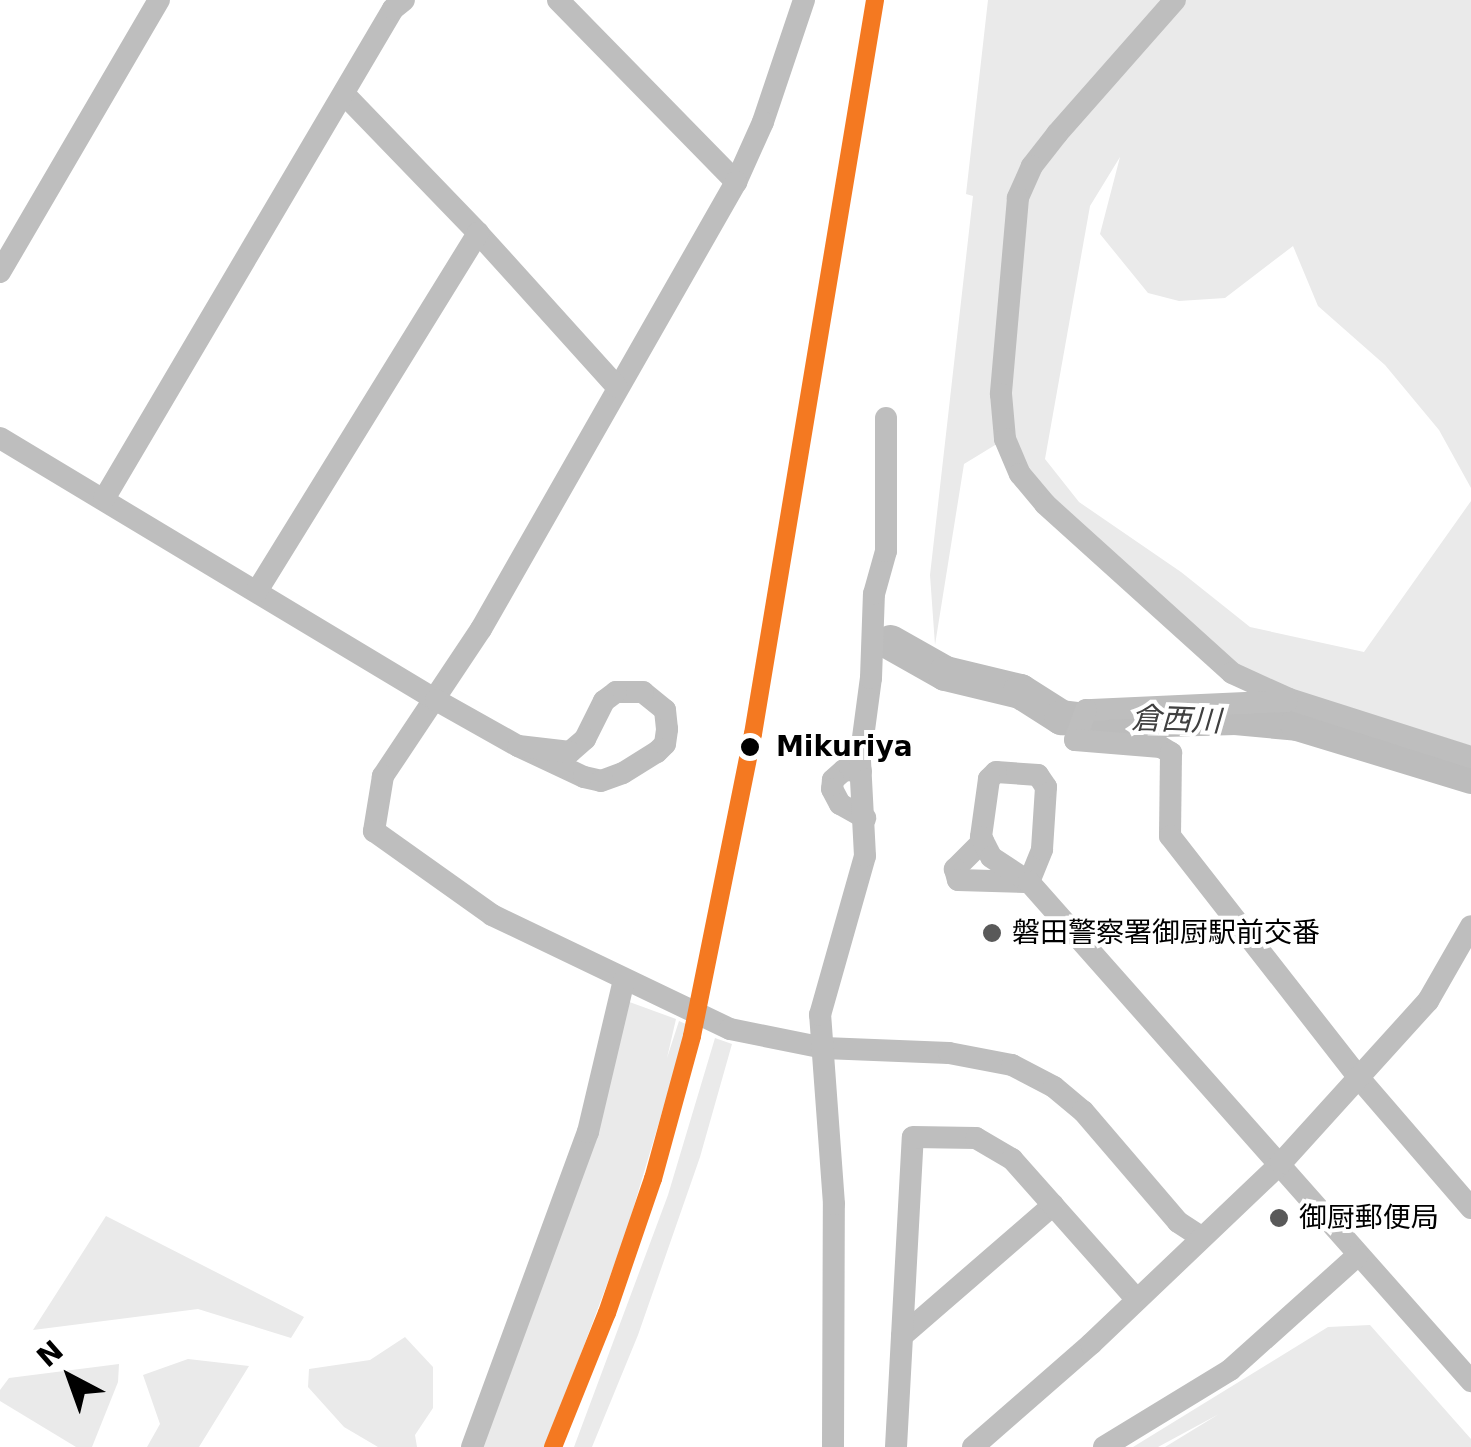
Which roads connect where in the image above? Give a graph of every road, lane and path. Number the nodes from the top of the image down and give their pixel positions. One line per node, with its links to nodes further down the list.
1 (159, 0): 9 (street)
2 (404, 0): 6 (street)
3 (558, 0): 7 (street)
4 (804, 0): 7 (street)
5 (1176, 0): 15 (street)
6 (344, 94): 8 (street); 13 (street)
7 (736, 182): 10 (street)
8 (478, 233): 10 (street); 14 (street)
9 (0, 272)
10 (617, 387): 16 (street)
11 (886, 418): 23 (street)
12 (0, 438): 13 (street)
13 (104, 499): 14 (street)
14 (258, 592): 16 (street)
15 (1289, 699): 18 (street); 24 (street)
16 (436, 700): 17 (street); 22 (street)
17 (518, 746): 17 (street)
18 (1471, 756)
19 (983, 841): 20 (street); 20 (street); 20 (street)
20 (1029, 882): 25 (street)
21 (1471, 926): 24 (street)
22 (624, 980): 23 (street); 34 (street)
23 (831, 1048): 28 (street); 35 (street)
24 (1358, 1078): 25 (street); 27 (street)
25 (1281, 1163): 28 (street); 29 (street)
26 (1053, 1205): 30 (street); 31 (street); 31 (street)
27 (1471, 1208)
28 (1201, 1236): 30 (street)
29 (1357, 1256): 32 (street); 37 (street)
30 (1137, 1300): 33 (street)
31 (902, 1336): 36 (street)
32 (1471, 1381)
33 (988, 1442)
34 (472, 1447)
35 (834, 1447)
36 (896, 1447)
37 (1104, 1447)

